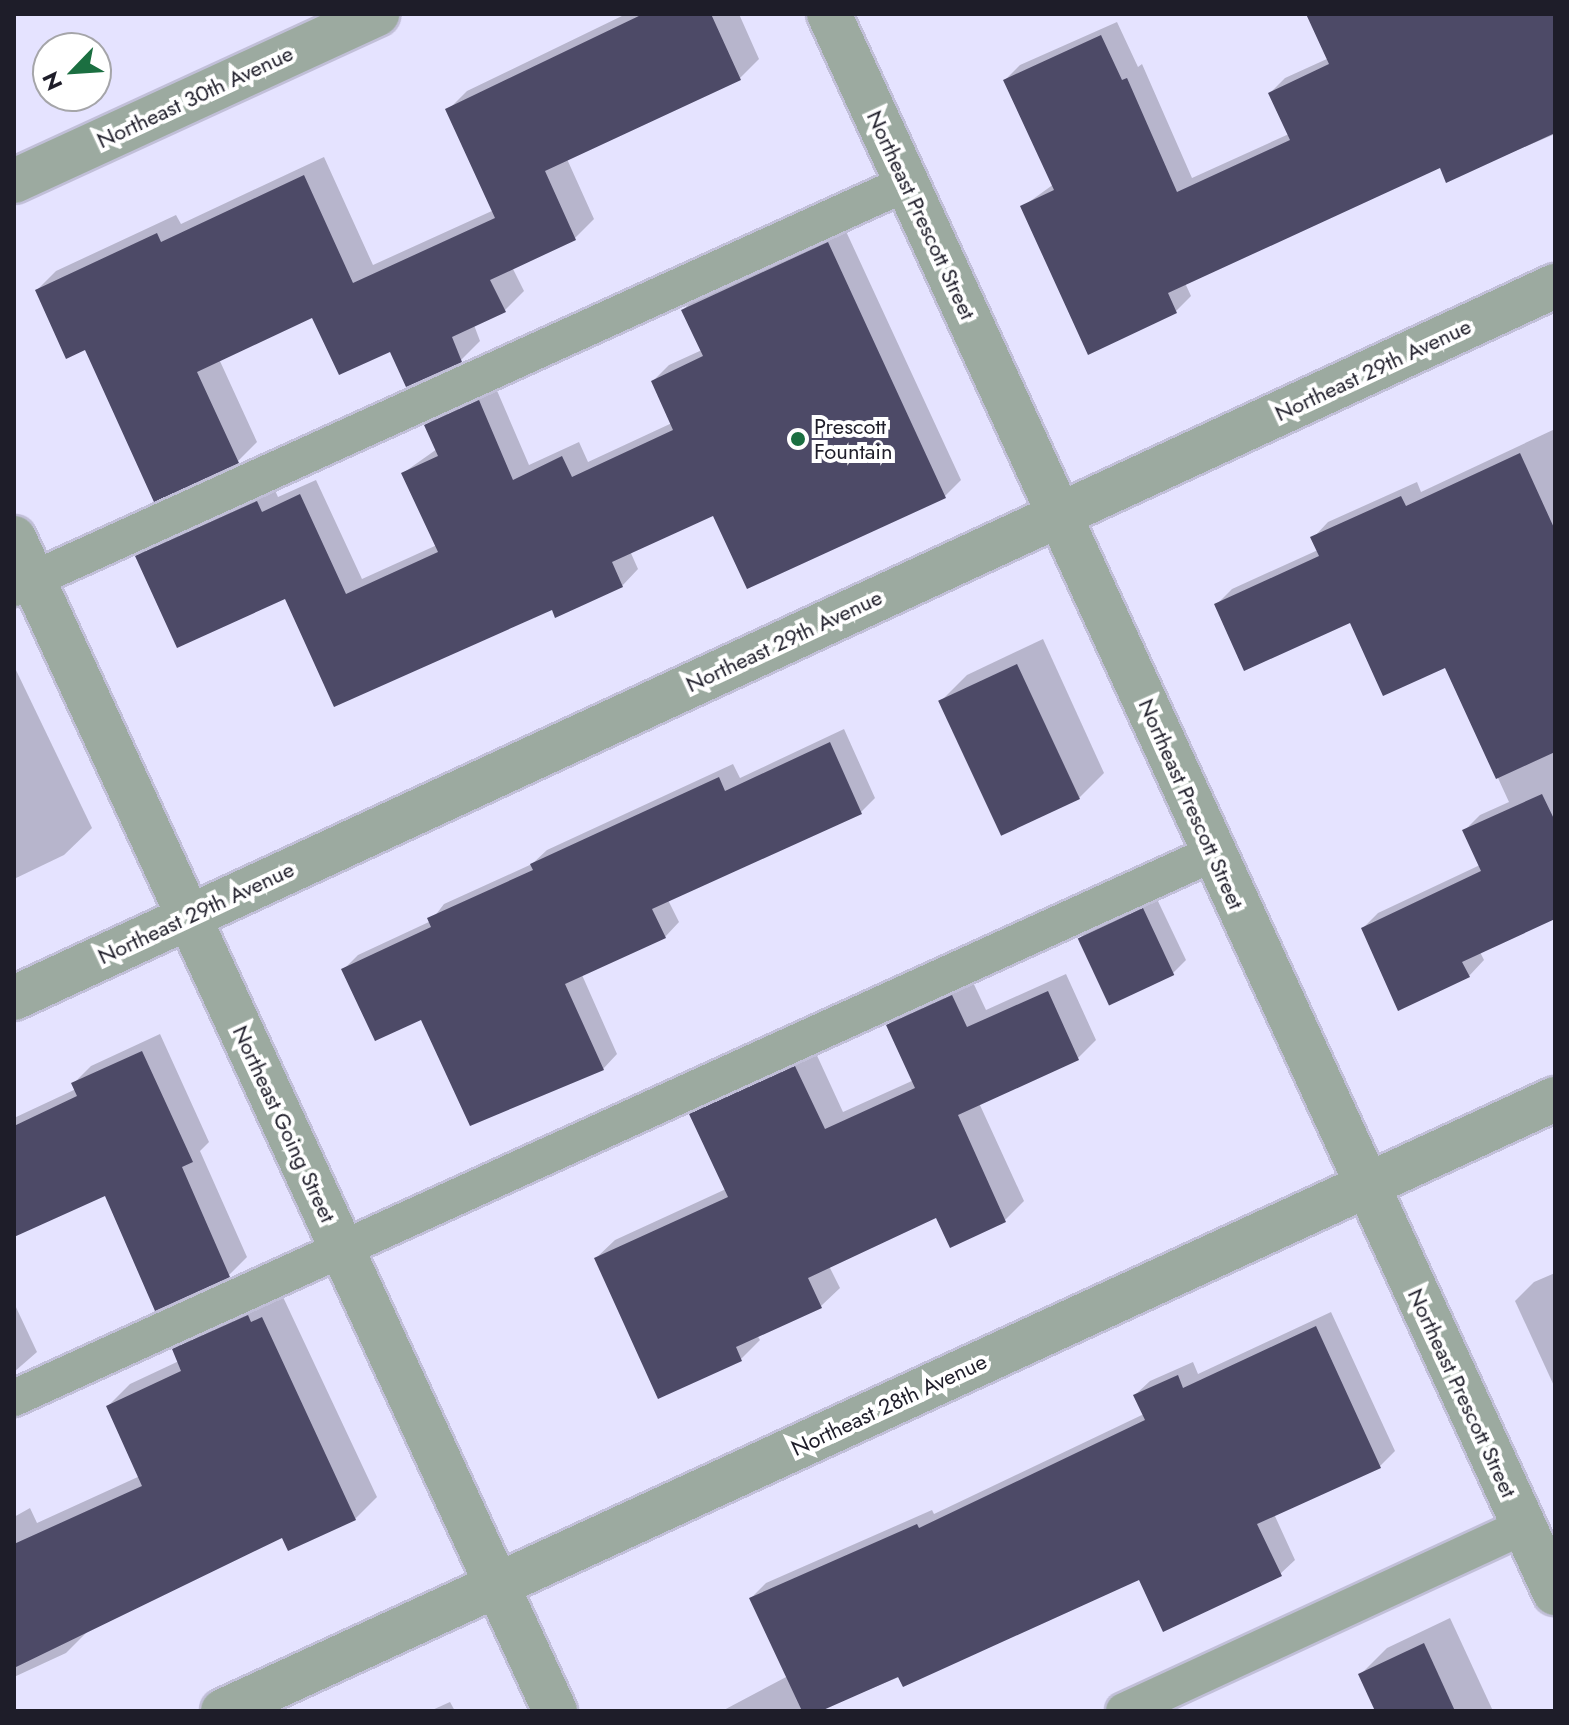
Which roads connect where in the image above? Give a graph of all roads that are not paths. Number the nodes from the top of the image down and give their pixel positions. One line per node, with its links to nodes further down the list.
1 (377, 14): 3 (street, Northeast 30th Avenue)
2 (829, 14): 4 (street, Northeast Prescott Street)
3 (14, 181)
4 (907, 183): 6 (street, Northeast Prescott Street); 8 (lane)
5 (1555, 286): 6 (street, Northeast 29th Avenue)
6 (1059, 514): 9 (street, Northeast Prescott Street); 10 (street, Northeast 29th Avenue)
7 (14, 538): 8 (street, Northeast Going Street)
8 (24, 584): 10 (street, Northeast Going Street)
9 (1214, 853): 13 (street, Northeast Prescott Street); 14 (lane)
10 (189, 916): 11 (street, Northeast 29th Avenue); 14 (street, Northeast Going Street)
11 (14, 998)
12 (1555, 1099): 13 (street, Northeast 28th Avenue)
13 (1367, 1186): 16 (street, Northeast Prescott Street); 17 (street, Northeast 28th Avenue)
14 (341, 1246): 15 (lane); 17 (street, Northeast Going Street)
15 (14, 1398)
16 (1524, 1526): 18 (street, Northeast Prescott Street); 21 (lane)
17 (496, 1585): 19 (street, Northeast 28th Avenue); 20 (street, Northeast Going Street)
18 (1555, 1593)
19 (223, 1711)
20 (555, 1711)
21 (1124, 1711)

